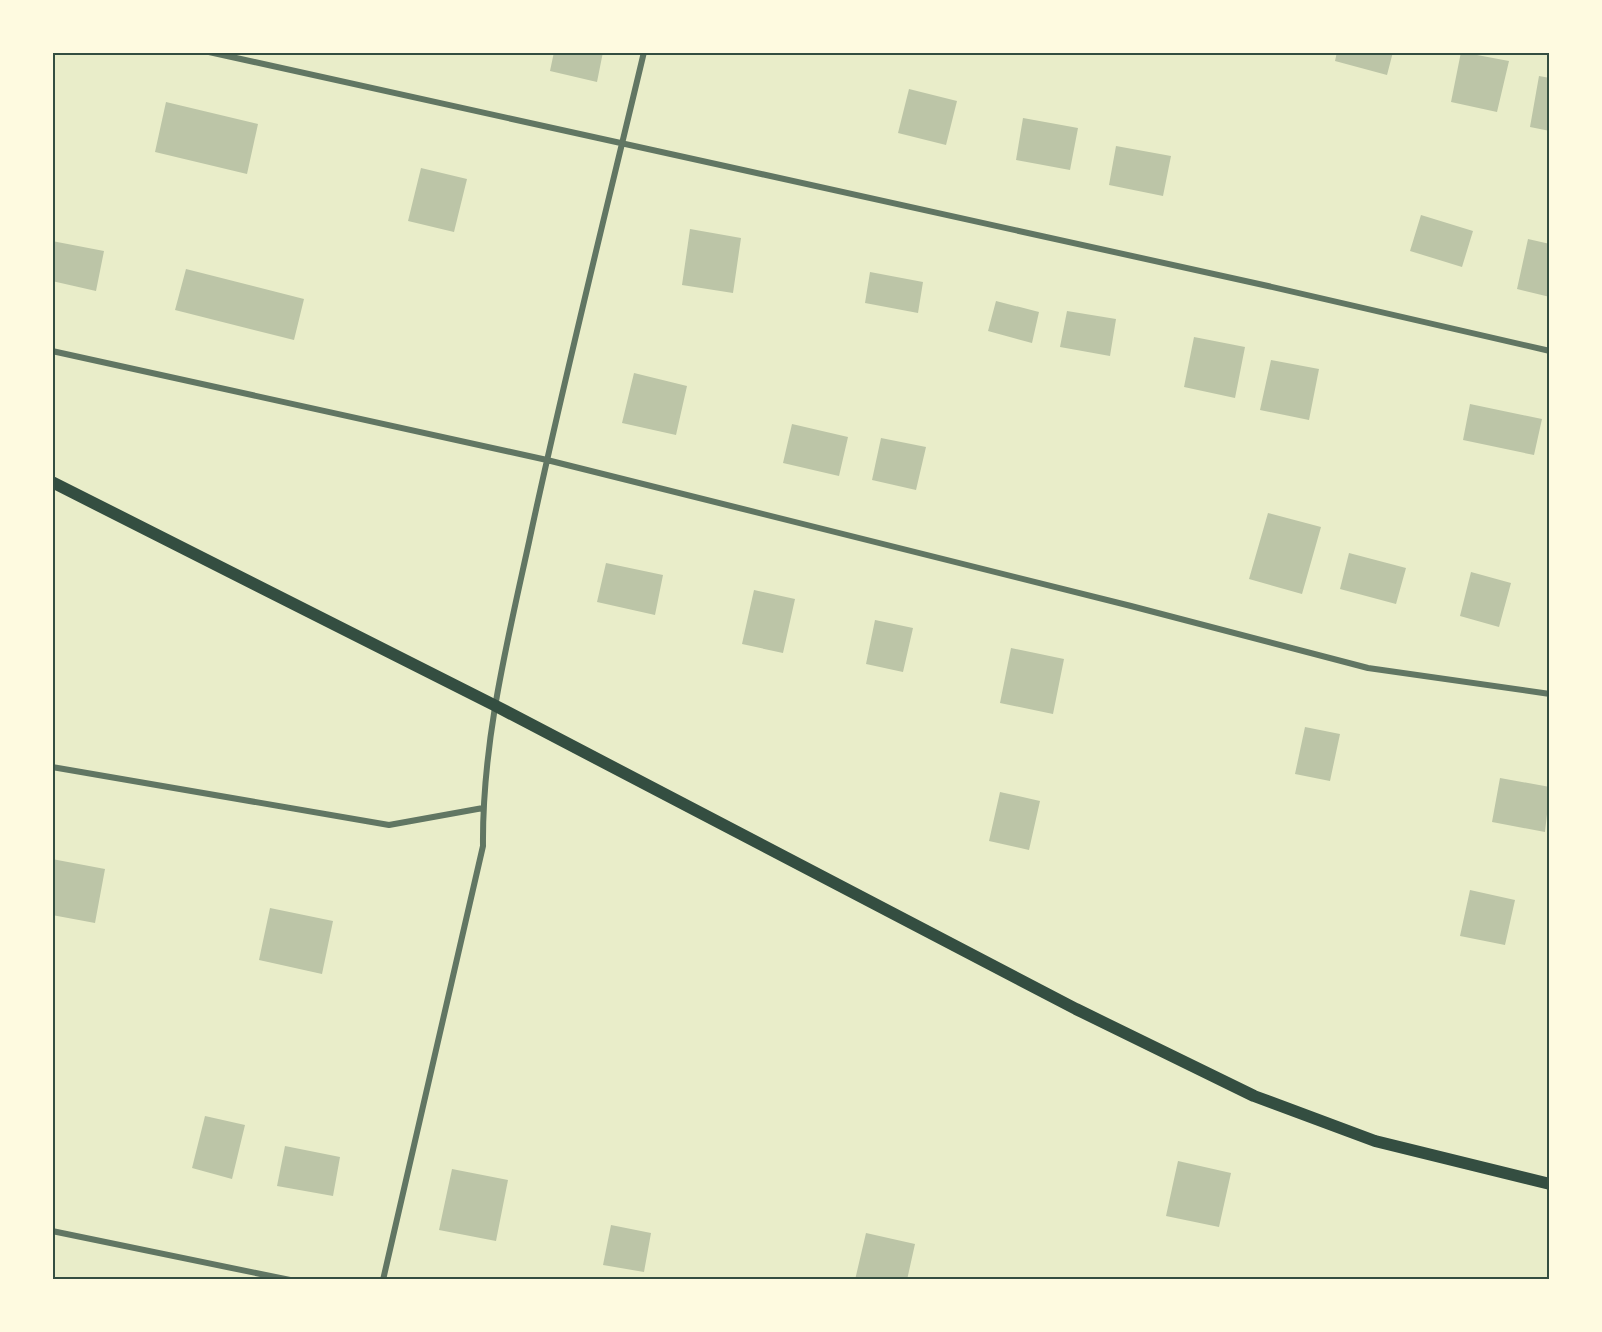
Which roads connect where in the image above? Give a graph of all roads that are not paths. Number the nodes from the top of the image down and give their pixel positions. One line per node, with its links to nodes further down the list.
1 (209, 52): 3 (street)
2 (644, 52): 3 (street)
3 (623, 142): 5 (street); 6 (street)
4 (52, 351): 6 (street)
5 (1550, 351)
6 (547, 460): 8 (street); 9 (street)
7 (52, 482): 9 (main road)
8 (1550, 694)
9 (494, 705): 11 (street); 12 (main road)
10 (52, 767): 11 (street)
11 (483, 808): 15 (street)
12 (1550, 1184)
13 (52, 1231): 14 (street)
14 (290, 1280)
15 (382, 1280)

